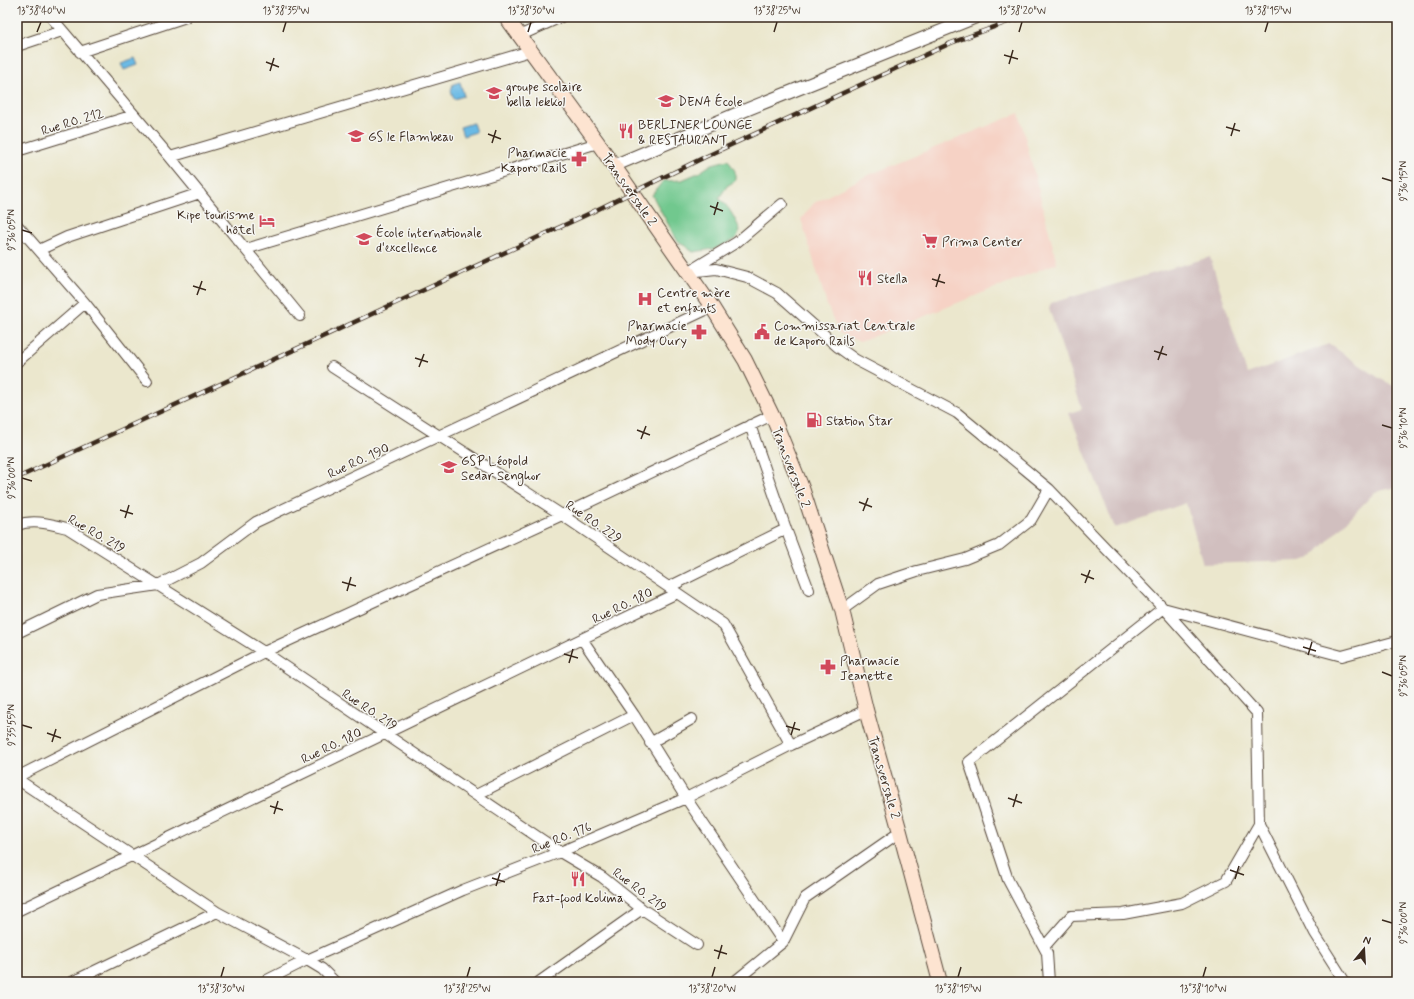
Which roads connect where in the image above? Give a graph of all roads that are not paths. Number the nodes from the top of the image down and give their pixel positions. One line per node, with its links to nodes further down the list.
1 (51, 17): 6 (street)
2 (186, 17): 10 (street)
3 (506, 17): 7 (main road, Transversale 2)
4 (561, 17): 7 (street)
5 (976, 17): 15 (street)
6 (62, 31): 8 (street); 10 (street)
7 (519, 36): 9 (main road, Transversale 2)
8 (17, 46)
9 (530, 51): 12 (main road, Transversale 2); 14 (street)
10 (80, 52): 11 (street)
11 (134, 115): 13 (street, Rue RO. 212); 14 (street)
12 (598, 143): 15 (main road, Transversale 2); 19 (street)
13 (17, 151)
14 (170, 157): 16 (street)
15 (613, 166): 21 (main road, Transversale 2)
16 (200, 193): 19 (street); 20 (street)
17 (782, 204): 21 (street)
18 (17, 225): 20 (street)
19 (246, 249): 24 (street)
20 (39, 250): 22 (street)
21 (688, 272): 23 (main road, Transversale 2); 31 (street)
22 (85, 303): 25 (street); 27 (street)
23 (712, 307): 28 (main road, Transversale 2); 30 (street, Rue RO. 190)
24 (300, 316)
25 (17, 362)
26 (332, 367): 30 (street, Rue RO. 229)
27 (147, 381)
28 (772, 415): 29 (street); 39 (main road, Transversale 2)
29 (750, 425): 32 (street); 34 (street)
30 (438, 436): 32 (street, Rue RO. 229); 35 (street, Rue RO. 190)
31 (1049, 489): 38 (street); 39 (street)
32 (562, 515): 36 (street, Rue RO. 229); 43 (street)
33 (17, 525): 35 (street, Rue RO. 219)
34 (786, 529): 36 (street, Rue RO. 180); 37 (street)
35 (158, 585): 40 (street, Rue RO. 190); 43 (street, Rue RO. 219)
36 (673, 590): 41 (street, Rue RO. 180); 49 (street, Rue RO. 229)
37 (810, 590)
38 (1163, 608): 42 (street); 53 (street); 62 (street)
39 (842, 610): 44 (main road, Transversale 2)
40 (17, 633)
41 (582, 639): 45 (street); 47 (street, Rue RO. 180)
42 (1397, 641)
43 (264, 652): 47 (street, Rue RO. 219); 50 (street)
44 (866, 710): 49 (street, Rue RO. 176); 54 (main road, Transversale 2)
45 (634, 715): 48 (street); 51 (street)
46 (692, 719): 48 (street)
47 (384, 734): 51 (street, Rue RO. 219); 56 (street, Rue RO. 180)
48 (650, 743): 52 (street)
49 (791, 745): 52 (street, Rue RO. 176)
50 (17, 778): 56 (street)
51 (476, 794): 55 (street, Rue RO. 219)
52 (686, 798): 55 (street, Rue RO. 176); 60 (street)
53 (1258, 824): 62 (street); 71 (street)
54 (900, 832): 60 (street); 69 (main road, Transversale 2)
55 (560, 852): 57 (street, Rue RO. 219); 63 (street, Rue RO. 176)
56 (132, 855): 58 (street, Rue RO. 180); 59 (street)
57 (642, 909): 61 (street, Rue RO. 219); 67 (street)
58 (17, 911)
59 (217, 912): 63 (street); 64 (street)
60 (783, 942): 68 (street)
61 (697, 945)
62 (1044, 946): 70 (street)
63 (307, 960): 65 (street, Rue RO. 176); 66 (street)
64 (72, 982)
65 (263, 982)
66 (334, 982)
67 (539, 982)
68 (734, 982)
69 (940, 982)
70 (1049, 982)
71 (1345, 982)

